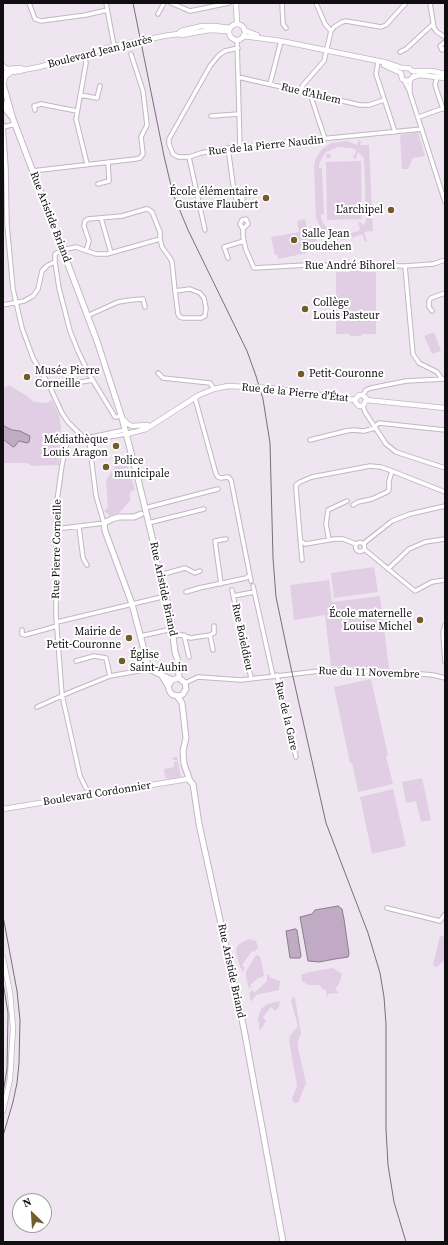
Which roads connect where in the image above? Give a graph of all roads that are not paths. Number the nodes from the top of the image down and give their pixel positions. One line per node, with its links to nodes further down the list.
1 (29, 3): 11 (street)
2 (106, 3): 11 (street)
3 (164, 3): 12 (street)
4 (171, 3): 5 (street)
5 (229, 3)
6 (236, 3): 13 (street)
7 (282, 3): 15 (street)
8 (316, 3): 18 (street)
9 (406, 3): 18 (street)
10 (430, 3): 14 (street)
11 (107, 10): 24 (street)
12 (158, 14)
13 (237, 24): 16 (street); 17 (street)
14 (432, 24): 23 (street); 28 (street)
15 (286, 28)
16 (229, 30): 21 (street); 24 (street, Boulevard Jean Jaurès)
17 (244, 30): 19 (street); 20 (street)
18 (331, 31): 27 (street)
19 (243, 36): 20 (street); 21 (street)
20 (268, 39): 22 (street)
21 (237, 40): 25 (street)
22 (281, 41): 27 (street); 43 (street)
23 (445, 41): 26 (street)
24 (114, 46): 30 (street, Boulevard Jean Jaurès)
25 (238, 48): 37 (street); 65 (street)
26 (445, 48)
27 (327, 51): 31 (street); 46 (street)
28 (400, 52)
29 (131, 54): 66 (street)
30 (84, 55): 34 (street, Boulevard Jean Jaurès); 49 (street)
31 (378, 62): 32 (street); 35 (street); 50 (street)
32 (404, 68): 33 (street); 35 (street)
33 (412, 70): 36 (street); 39 (street)
34 (5, 71): 42 (street)
35 (401, 73): 41 (street)
36 (445, 74)
37 (238, 77): 43 (street, Rue d'Ahlem); 55 (street)
38 (437, 77): 39 (street); 40 (street); 52 (street)
39 (412, 78): 41 (street); 47 (street)
40 (445, 78)
41 (404, 80): 47 (street)
42 (3, 84): 45 (main road, Rue Aristide Briand)
43 (270, 84): 46 (street, Rue d'Ahlem)
44 (100, 86): 49 (street)
45 (4, 91): 58 (main road, Rue Aristide Briand)
46 (300, 91): 48 (street, Rue d'Ahlem)
47 (410, 93): 57 (street)
48 (310, 94): 50 (street, Rue d'Ahlem); 62 (street)
49 (80, 95): 54 (street)
50 (384, 100): 61 (street)
51 (3, 107): 58 (main road, Rue Aristide Briand)
52 (444, 108): 57 (street)
53 (35, 110): 54 (street)
54 (77, 110): 67 (street)
55 (239, 114): 56 (street); 63 (street)
56 (211, 116)
57 (419, 117): 60 (street)
58 (14, 121): 59 (street); 68 (main road, Rue Aristide Briand)
59 (4, 126): 88 (street)
60 (422, 129): 61 (street, Rue de la Pierre Naudin); 71 (street)
61 (395, 132): 62 (street, Rue de la Pierre Naudin)
62 (325, 139): 63 (street, Rue de la Pierre Naudin)
63 (240, 147): 64 (street, Rue de la Pierre Naudin)
64 (228, 148): 65 (street, Rue de la Pierre Naudin); 72 (street)
65 (189, 157): 76 (street)
66 (108, 162): 67 (street); 69 (street)
67 (87, 164): 68 (street)
68 (32, 171): 79 (main road, Rue Aristide Briand)
69 (98, 184)
70 (445, 185): 71 (street)
71 (440, 187): 73 (street)
72 (234, 190): 72 (street)
73 (445, 202)
74 (101, 218): 77 (street); 80 (street); 81 (street)
75 (243, 229): 78 (street)
76 (205, 230)
77 (160, 239): 81 (street); 86 (street)
78 (244, 241): 82 (street); 85 (street, Rue André Bihorel)
79 (62, 250): 80 (street); 84 (street); 92 (main road, Rue Aristide Briand)
80 (86, 251): 81 (street)
81 (111, 253)
82 (228, 258)
83 (445, 260): 85 (street, Rue André Bihorel)
84 (55, 262): 88 (street); 95 (street)
85 (405, 266): 94 (street)
86 (175, 291): 86 (street)
87 (445, 293): 91 (street)
88 (15, 303): 89 (street); 96 (street)
89 (3, 305)
90 (146, 308): 92 (street)
91 (432, 311)
92 (87, 316): 104 (main road, Rue Aristide Briand)
93 (158, 373): 97 (street)
94 (443, 379): 98 (street)
95 (93, 380): 96 (street); 104 (street)
96 (50, 387): 109 (street)
97 (214, 389): 99 (street, Rue de la Pierre d'État); 100 (street, Rue de la Pierre d'État)
98 (363, 395): 100 (street); 101 (street)
99 (195, 398): 105 (street, Rue de la Pierre d'État); 137 (street)
100 (356, 400): 102 (street)
101 (366, 400): 102 (street); 103 (street)
102 (363, 406): 106 (street)
103 (445, 408)
104 (122, 417): 105 (street); 108 (main road, Rue Aristide Briand)
105 (148, 425): 108 (street, Rue de la Pierre d'État)
106 (374, 427): 107 (street); 110 (street); 111 (street)
107 (445, 430)
108 (126, 432): 109 (street, Rue Pierre Corneille); 117 (main road, Rue Aristide Briand)
109 (87, 439): 121 (street); 124 (street, Rue Pierre Corneille)
110 (310, 440)
111 (445, 468)
112 (392, 471): 114 (street); 116 (street); 127 (street)
113 (218, 489): 117 (street)
114 (445, 492)
115 (346, 501): 128 (street)
116 (353, 504)
117 (144, 506): 120 (main road); 122 (main road, Rue Aristide Briand)
118 (445, 506): 130 (street)
119 (204, 509): 122 (street)
120 (141, 514): 121 (main road); 122 (main road)
121 (104, 523): 123 (street); 147 (main road)
122 (148, 523): 136 (main road, Rue Aristide Briand)
123 (79, 526): 124 (street); 133 (street)
124 (56, 530): 148 (street, Rue Pierre Corneille)
125 (226, 539): 140 (street)
126 (445, 539): 134 (street)
127 (300, 540): 128 (street); 132 (street)
128 (329, 540): 129 (street)
129 (356, 544): 130 (street); 131 (street)
130 (363, 544): 131 (street)
131 (364, 549): 134 (street)
132 (302, 560)
133 (87, 565)
134 (388, 569): 138 (street)
135 (200, 571): 136 (street)
136 (160, 575): 145 (main road, Rue Aristide Briand)
137 (250, 576): 139 (street); 140 (street)
138 (445, 580)
139 (251, 581)
140 (221, 584): 143 (street)
141 (253, 586): 144 (street)
142 (232, 590): 146 (street, Rue Boieldieu)
143 (186, 592)
144 (254, 592): 146 (street, Rue Boieldieu); 166 (street)
145 (166, 596): 147 (street); 151 (main road, Rue Aristide Briand)
146 (233, 596): 168 (street, Rue Boieldieu)
147 (132, 604): 148 (street); 155 (main road)
148 (57, 624): 152 (street); 174 (street, Rue Pierre Corneille)
149 (445, 625): 158 (street)
150 (214, 626): 154 (street)
151 (172, 629): 155 (street); 156 (main road, Rue Aristide Briand)
152 (22, 630)
153 (184, 635): 154 (street); 156 (street); 159 (street)
154 (210, 635): 157 (street)
155 (140, 636): 162 (main road)
156 (173, 636): 167 (main road, Rue Aristide Briand)
157 (213, 650)
158 (445, 653): 161 (street)
159 (189, 657)
160 (76, 661): 164 (street)
161 (445, 662)
162 (149, 669): 164 (street); 165 (main road)
163 (277, 675): 166 (street, Rue du 11 Novembre); 169 (street, Rue du 11 Novembre); 178 (street, Rue de la Gare)
164 (110, 676): 174 (street)
165 (162, 676): 170 (main road); 172 (main road)
166 (273, 676): 168 (street, Rue du 11 Novembre)
167 (179, 678): 170 (main road); 171 (main road)
168 (251, 678): 171 (street, Rue du 11 Novembre)
169 (445, 678)
170 (172, 680): 172 (main road)
171 (185, 683): 173 (main road)
172 (168, 686): 175 (main road)
173 (183, 694): 175 (main road); 176 (main road, Rue Aristide Briand)
174 (62, 695): 177 (street); 180 (street, Rue Pierre Corneille)
175 (177, 696): 176 (main road, Rue Aristide Briand)
176 (182, 703): 179 (main road, Rue Aristide Briand)
177 (37, 707)
178 (296, 757)
179 (190, 781): 181 (street, Boulevard Cordonnier); 186 (main road, Rue Aristide Briand)
180 (86, 788)
181 (3, 809)
182 (387, 908): 183 (street)
183 (445, 914)
184 (3, 958): 185 (street)
185 (3, 1111)
186 (283, 1242)

